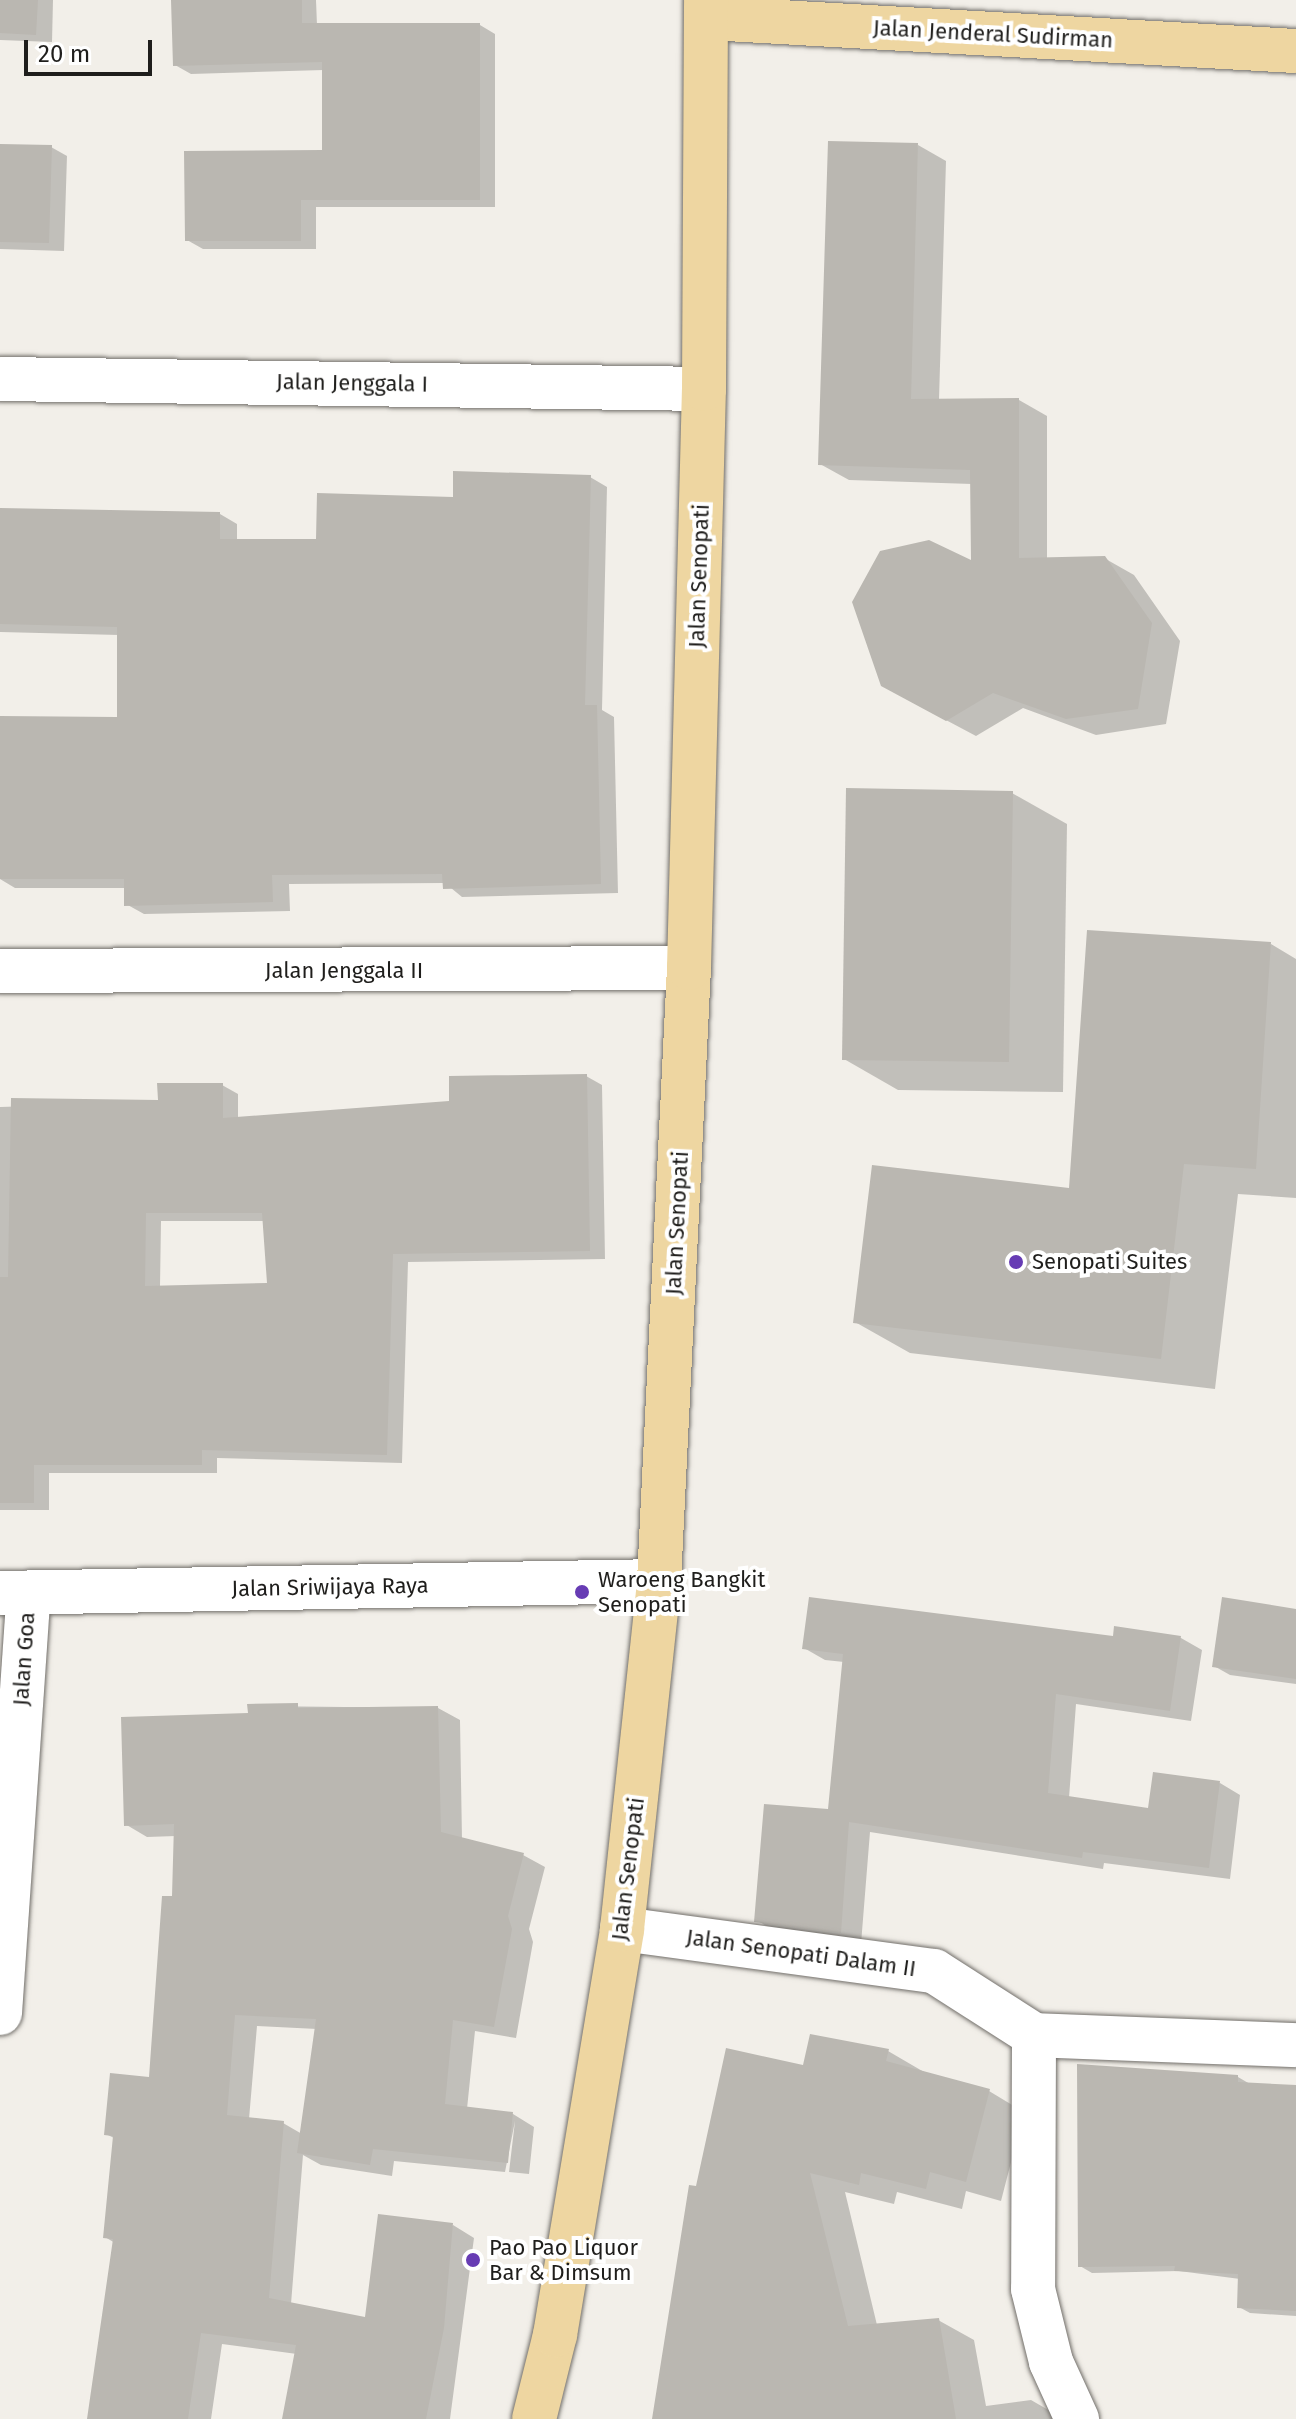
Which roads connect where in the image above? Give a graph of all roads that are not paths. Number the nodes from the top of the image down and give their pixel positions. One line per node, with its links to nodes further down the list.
1 (707, 9): 2 (main road, Jalan Jenderal Sudirman); 4 (main road, Jalan Senopati)
2 (1296, 51)
3 (0, 379): 4 (street, Jalan Jenggala I)
4 (704, 389): 5 (main road, Jalan Senopati)
5 (689, 968): 6 (street, Jalan Jenggala II); 7 (main road, Jalan Senopati)
6 (0, 971)
7 (659, 1581): 8 (street, Jalan Sriwijaya Raya); 9 (main road, Jalan Senopati)
8 (14, 1593): 10 (street, Jalan Goa)
9 (622, 1929): 11 (street, Jalan Senopati Dalam II); 13 (main road, Jalan Senopati)
10 (0, 2013)
11 (1034, 2035): 12 (street); 14 (street)
12 (1296, 2045)
13 (534, 2419)
14 (1077, 2419)

